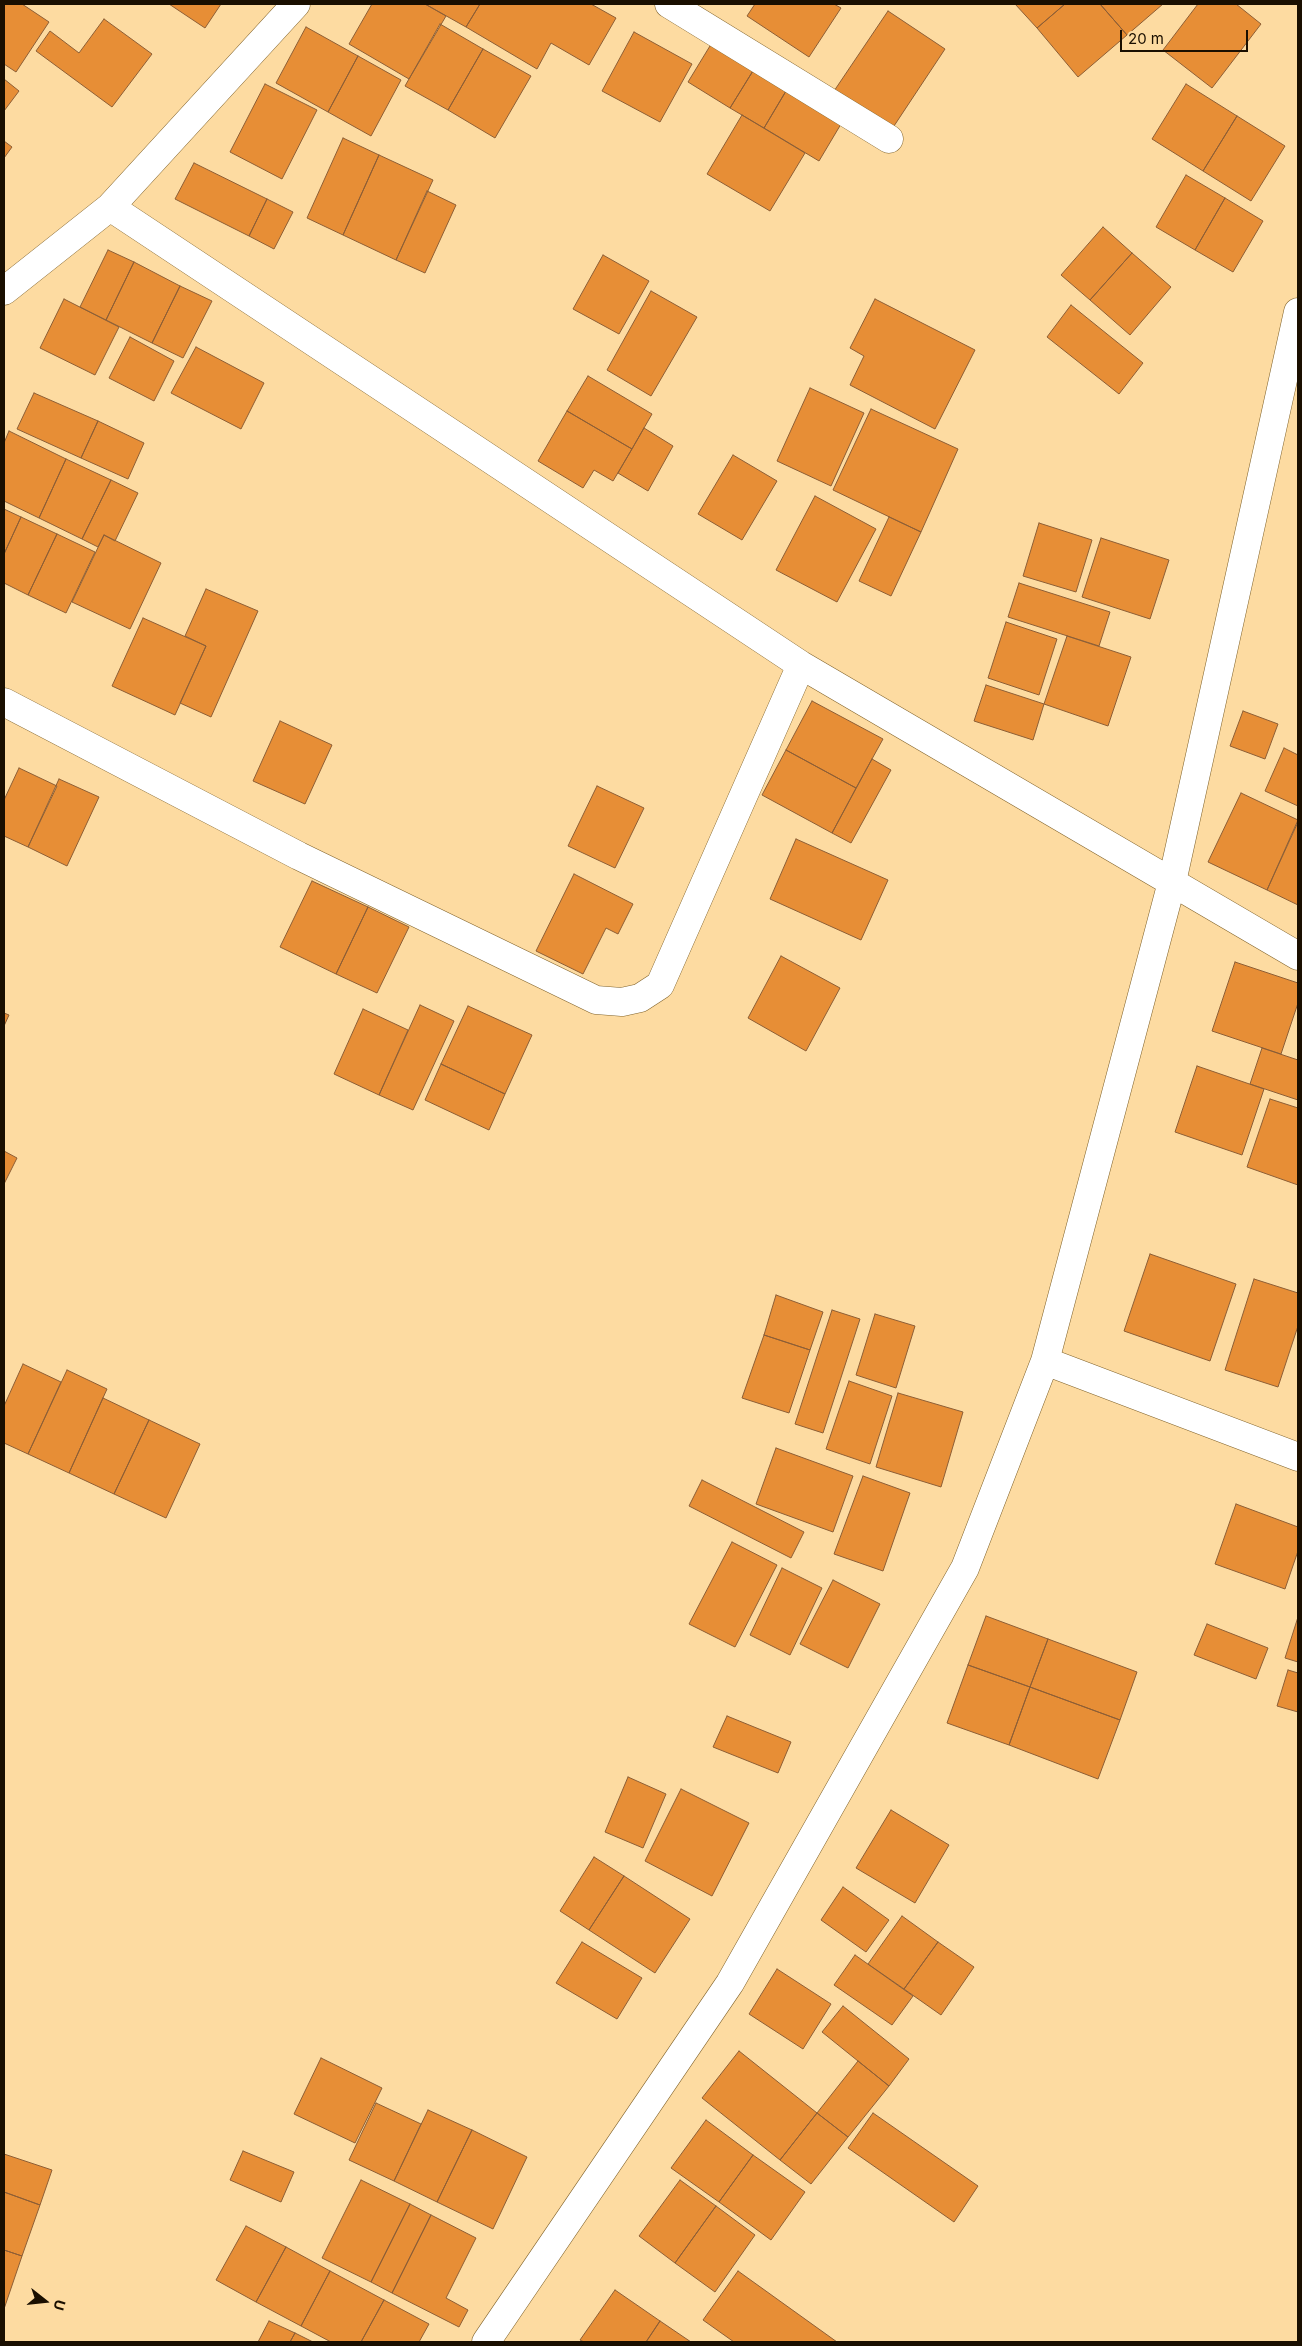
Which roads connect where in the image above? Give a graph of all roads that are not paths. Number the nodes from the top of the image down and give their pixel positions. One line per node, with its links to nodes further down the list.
1 (296, 4): 4 (street)
2 (669, 4): 3 (street)
3 (889, 139)
4 (110, 207): 5 (street); 7 (street)
5 (4, 291)
6 (1298, 312): 9 (street)
7 (801, 665): 8 (street); 9 (street)
8 (4, 702)
9 (1172, 882): 10 (street); 11 (street)
10 (1298, 956)
11 (1045, 1361): 12 (street); 13 (street)
12 (1298, 1457)
13 (486, 2342)

